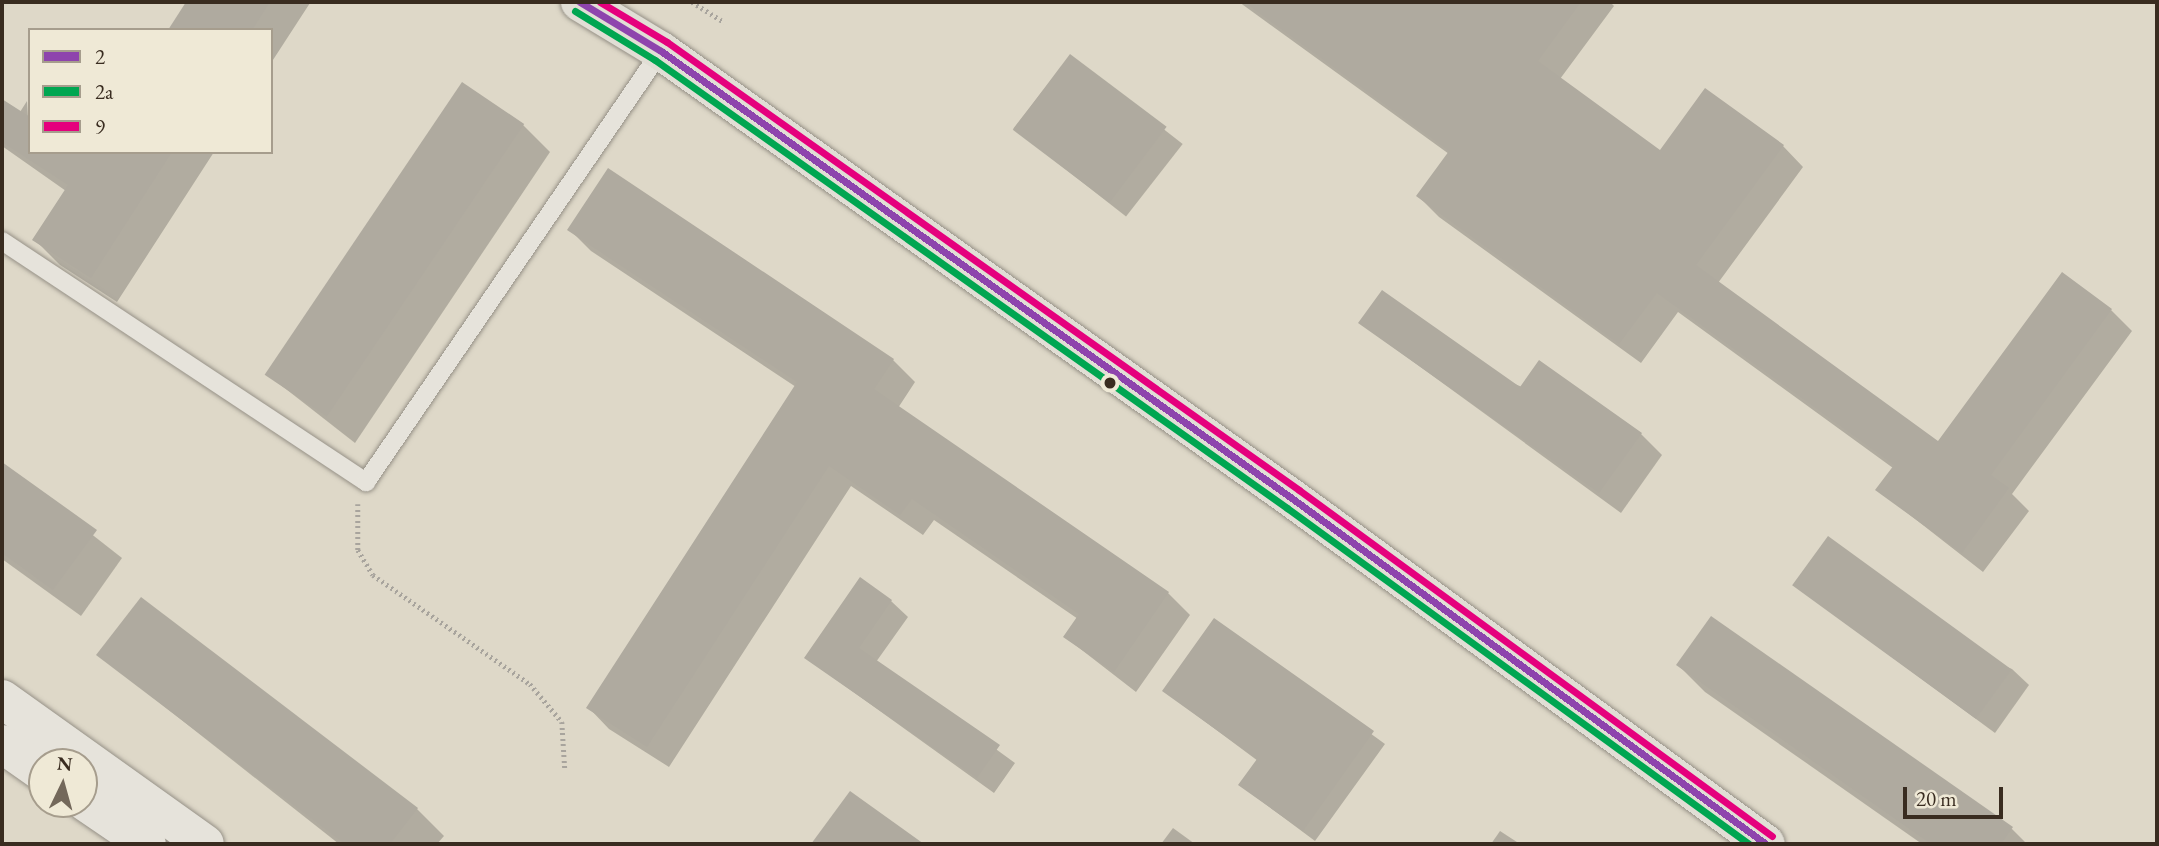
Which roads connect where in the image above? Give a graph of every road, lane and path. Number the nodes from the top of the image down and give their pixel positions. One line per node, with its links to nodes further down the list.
1 (580, 2): 4 (main road)
2 (692, 2): 3 (path)
3 (724, 22)
4 (661, 51): 6 (lane); 14 (main road)
5 (2, 240): 6 (lane)
6 (366, 482): 10 (path)
7 (2, 699): 13 (main road)
8 (2, 744): 9 (main road)
9 (28, 762)
10 (565, 770)
11 (98, 811): 12 (main road)
12 (147, 844)
13 (205, 844)
14 (1766, 844)

